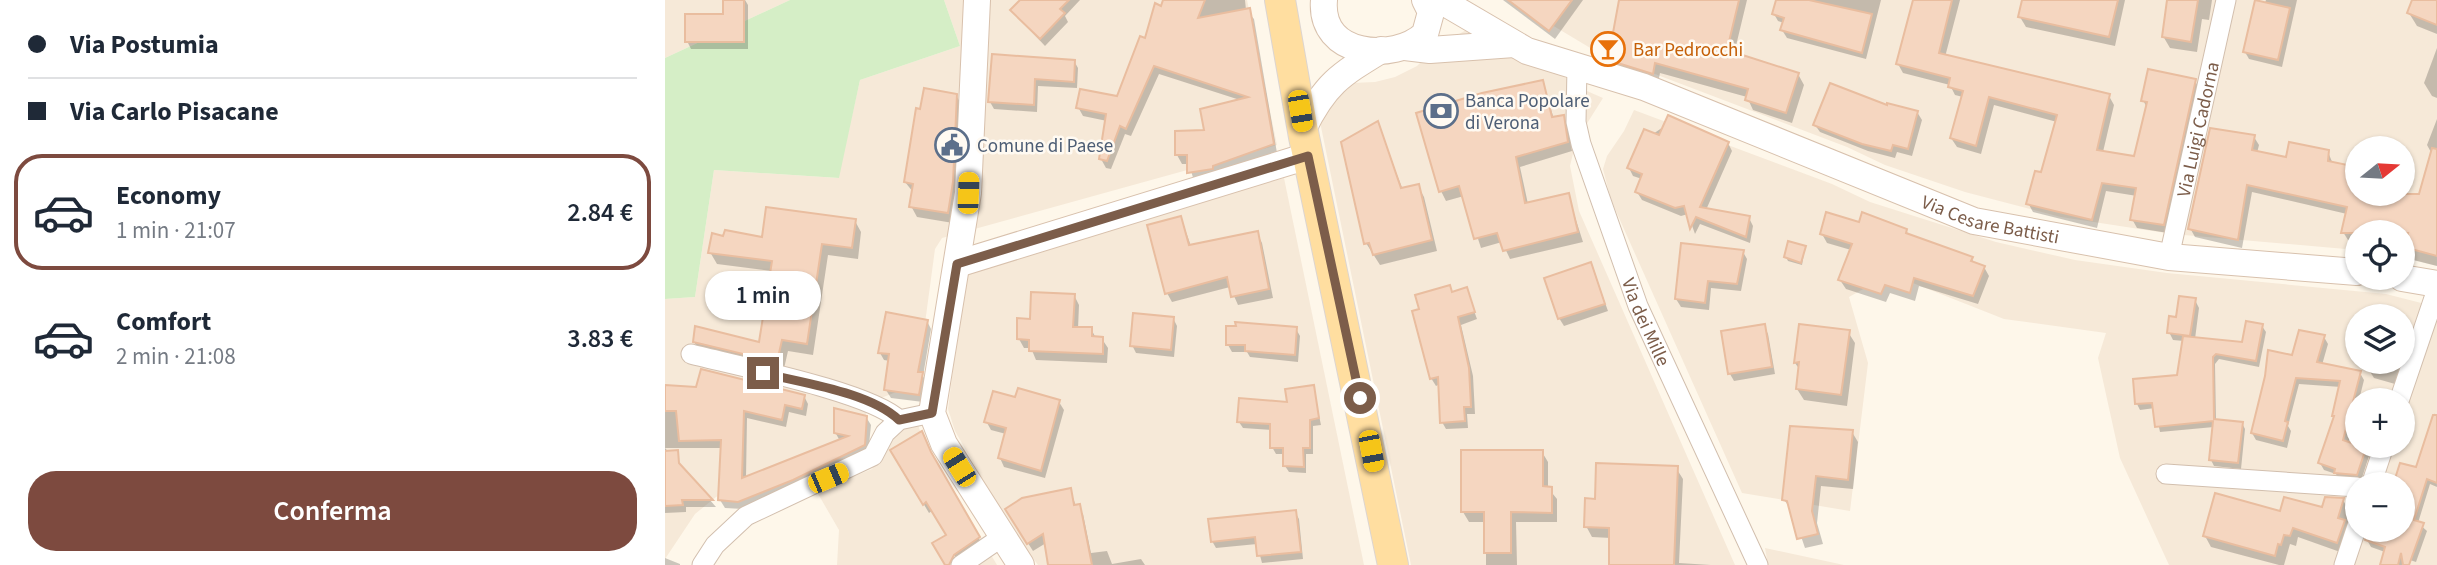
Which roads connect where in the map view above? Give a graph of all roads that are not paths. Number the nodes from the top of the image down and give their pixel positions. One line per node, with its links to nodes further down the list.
1 (978, 0): 13 (street)
2 (1324, 0): 8 (street)
3 (1425, 0): 9 (street)
4 (1440, 0): 7 (street)
5 (2226, 0): 12 (street, Via Luigi Cadorna)
6 (1282, 10): 8 (street); 11 (main road)
7 (1514, 44): 9 (street); 10 (street, Via Cesare Battisti)
8 (1345, 45): 9 (street)
9 (1393, 48): 11 (street)
10 (1577, 66): 12 (street, Via Cesare Battisti); 29 (street, Via dei Mille)
11 (1306, 143): 13 (street); 28 (main road)
12 (2169, 257): 14 (street, Via Cesare Battisti)
13 (957, 264): 19 (street)
14 (2345, 271)
15 (2415, 281): 16 (street)
16 (2437, 287): 18 (street)
17 (691, 354): 20 (street)
18 (2403, 388)
19 (932, 413): 20 (street); 23 (street)
20 (899, 420): 25 (street)
21 (2166, 474): 22 (street)
22 (2345, 486)
23 (1002, 537): 26 (street); 27 (street)
24 (2352, 542): 30 (street)
25 (702, 565)
26 (961, 565)
27 (1021, 565)
28 (1393, 565)
29 (1758, 565)
30 (2344, 565)

